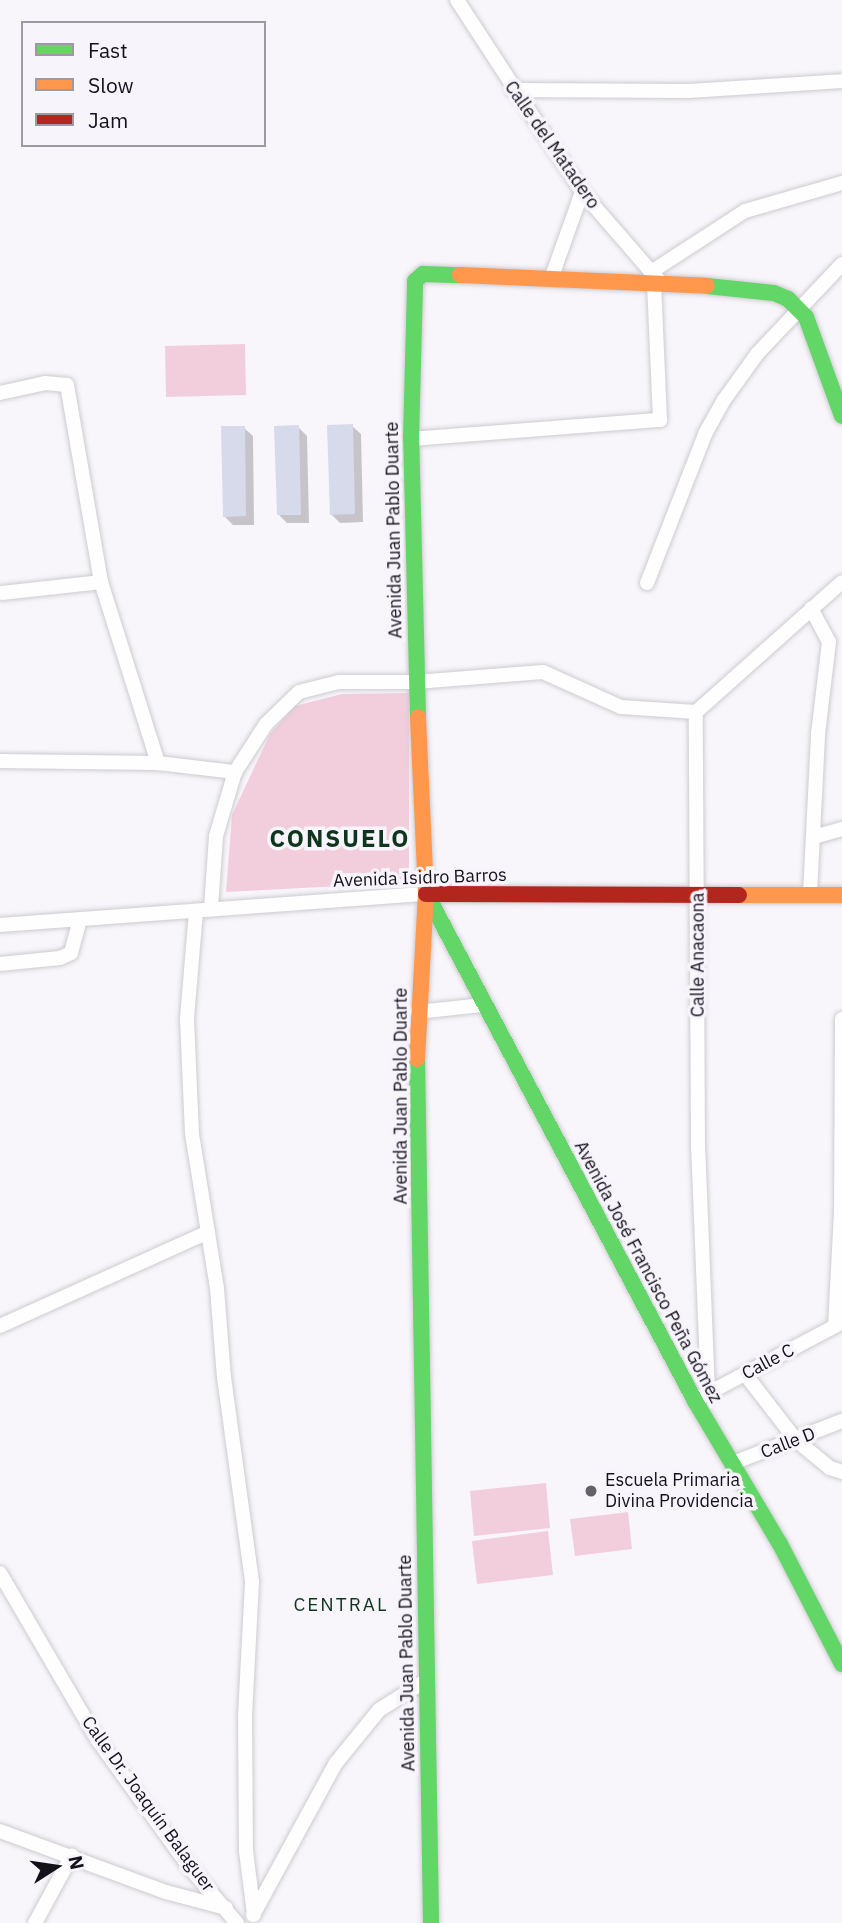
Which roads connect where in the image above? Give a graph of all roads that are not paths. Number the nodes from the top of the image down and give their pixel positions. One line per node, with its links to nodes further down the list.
1 (457, 0): 3 (street, Calle del Matadero)
2 (842, 81): 3 (street)
3 (513, 90): 5 (street, Calle del Matadero)
4 (842, 183): 7 (street)
5 (582, 192): 7 (street, Calle del Matadero); 8 (street)
6 (842, 264): 9 (street)
7 (655, 278): 8 (street); 9 (street); 13 (street)
8 (551, 279): 13 (street, Avenida Juan Pablo Duarte)
9 (800, 309): 10 (street); 16 (street)
10 (835, 375): 12 (street)
11 (0, 393): 14 (street)
12 (842, 416)
13 (411, 439): 19 (street, Avenida Juan Pablo Duarte)
14 (101, 582): 17 (street); 22 (street)
15 (842, 582): 18 (street)
16 (647, 583)
17 (2, 593)
18 (811, 608): 20 (street); 25 (street)
19 (416, 682): 20 (street); 23 (street); 26 (street, Avenida Juan Pablo Duarte)
20 (696, 712): 27 (street, Calle Anacaona)
21 (0, 761): 22 (street)
22 (158, 764): 23 (street)
23 (235, 772): 30 (street)
24 (842, 829): 25 (street)
25 (814, 837): 28 (street)
26 (426, 894): 27 (street, Avenida Isidro Barros); 30 (street, Avenida Isidro Barros); 34 (street, Avenida José Francisco Peña Gómez); 35 (street, Avenida Juan Pablo Duarte)
27 (698, 894): 28 (street, Avenida Isidro Barros); 42 (street, Calle Anacaona)
28 (810, 894): 29 (street, Avenida Isidro Barros)
29 (842, 895)
30 (203, 909): 31 (street, Avenida Isidro Barros); 38 (street)
31 (80, 919): 32 (street, Avenida Isidro Barros); 33 (street)
32 (0, 925)
33 (0, 964)
34 (482, 1005): 35 (street); 42 (street, Avenida José Francisco Peña Gómez)
35 (417, 1012): 49 (street, Avenida Juan Pablo Duarte)
36 (842, 1019): 37 (street)
37 (842, 1210): 39 (street)
38 (208, 1233): 40 (street); 53 (street)
39 (839, 1325): 41 (street, Calle C)
40 (0, 1326)
41 (745, 1374): 42 (street, Calle C); 44 (street)
42 (701, 1397): 45 (street, Avenida José Francisco Peña Gómez)
43 (842, 1422): 44 (street, Calle D)
44 (796, 1440): 45 (street, Calle D); 46 (street)
45 (733, 1463): 48 (street, Avenida José Francisco Peña Gómez)
46 (842, 1472)
47 (0, 1573): 52 (street, Calle Dr. Joaquín Balaguer)
48 (842, 1664)
49 (425, 1681): 53 (street); 56 (street, Avenida Juan Pablo Duarte)
50 (0, 1831): 51 (street)
51 (72, 1856): 52 (street); 54 (street)
52 (226, 1908): 55 (street, Calle Dr. Joaquín Balaguer)
53 (252, 1919)
54 (35, 1923)
55 (237, 1923)
56 (431, 1923)

